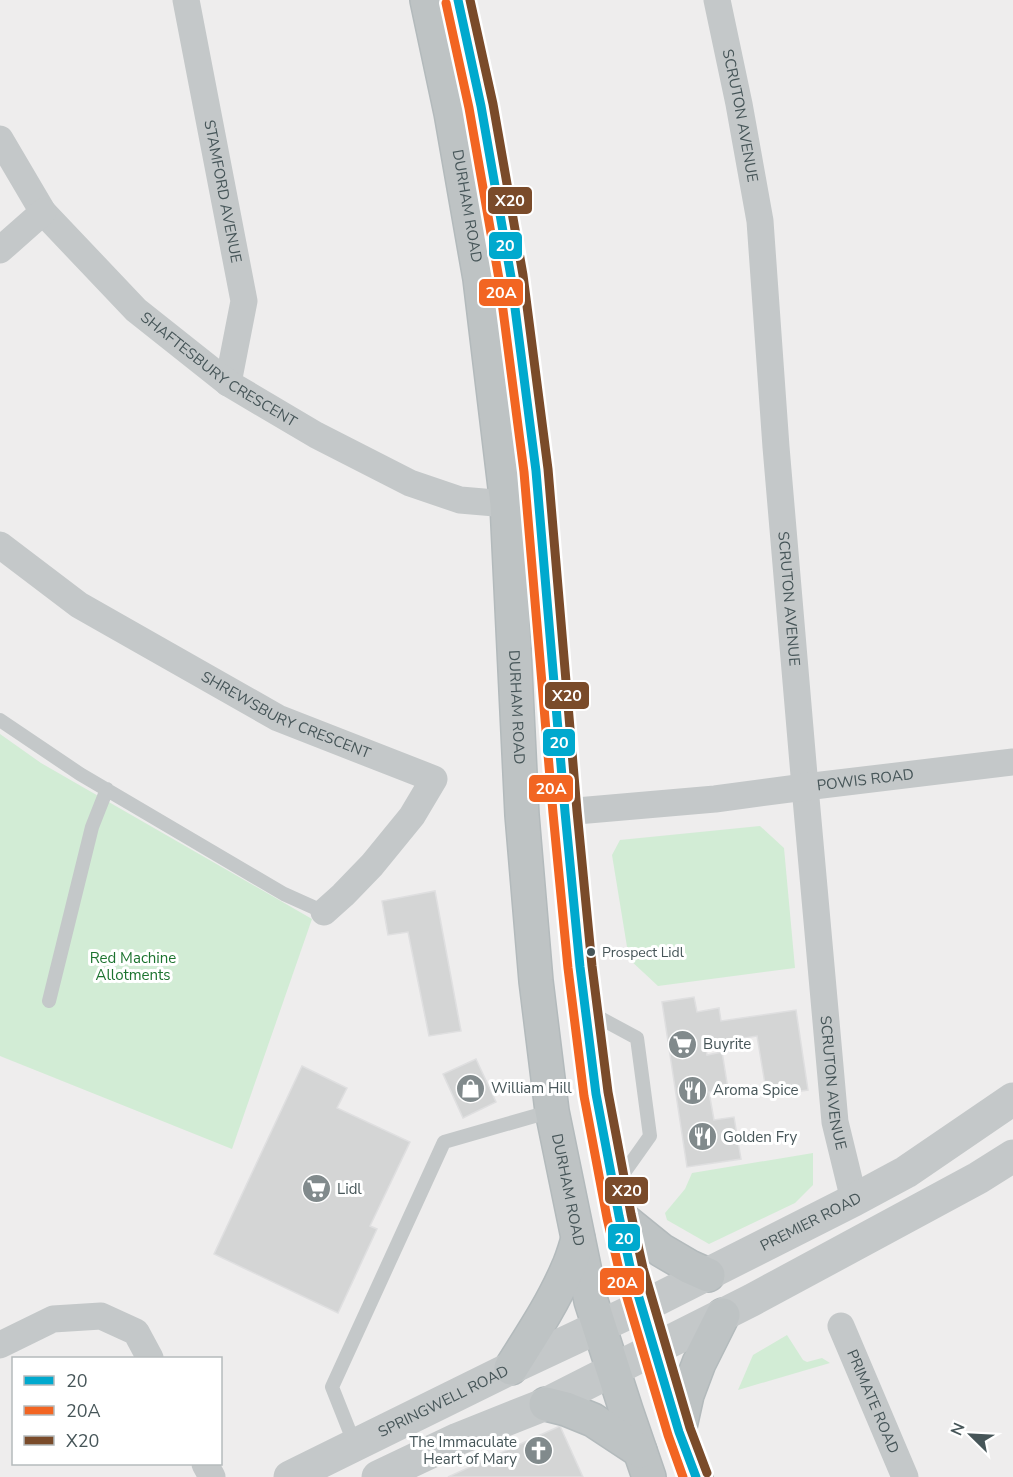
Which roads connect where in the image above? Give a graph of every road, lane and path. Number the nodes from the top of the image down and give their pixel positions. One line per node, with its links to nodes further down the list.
1 (186, 0): 8 (street, STAMFORD AVENUE)
2 (427, 0): 9 (highway, DURHAM ROAD)
3 (458, 0): 15 (highway, DURHAM ROAD)
4 (717, 0): 13 (street, SCRUTON AVENUE)
5 (0, 139): 6 (street, SHAFTESBURY CRESCENT)
6 (43, 212): 7 (street); 8 (street, SHAFTESBURY CRESCENT)
7 (0, 250)
8 (228, 383): 9 (street, SHAFTESBURY CRESCENT)
9 (507, 504): 16 (highway, DURHAM ROAD)
10 (0, 545): 17 (street, SHREWSBURY CRESCENT)
11 (0, 720): 14 (lane)
12 (1013, 761): 13 (street, POWIS ROAD)
13 (805, 787): 15 (street, POWIS ROAD); 23 (street, SCRUTON AVENUE)
14 (107, 789): 17 (lane); 18 (lane)
15 (565, 812): 16 (highway); 19 (highway, DURHAM ROAD)
16 (522, 815): 21 (highway, DURHAM ROAD)
17 (324, 912)
18 (49, 1001)
19 (586, 1010): 24 (highway, DURHAM ROAD); 24 (lane)
20 (1013, 1099): 23 (main road, PREMIER ROAD)
21 (552, 1111): 25 (highway, DURHAM ROAD); 38 (lane)
22 (1013, 1156): 28 (main road)
23 (854, 1200): 26 (main road, PREMIER ROAD)
24 (616, 1202): 26 (highway); 27 (highway, DURHAM ROAD)
25 (578, 1239): 29 (highway, DURHAM ROAD); 34 (highway)
26 (708, 1275): 27 (main road, PREMIER ROAD)
27 (641, 1306): 29 (main road, PREMIER ROAD); 32 (highway, DURHAM ROAD)
28 (723, 1315): 32 (main road); 37 (highway)
29 (599, 1326): 34 (main road, SPRINGWELL ROAD); 35 (highway, DURHAM ROAD)
30 (841, 1326): 43 (street, PRIMATE ROAD)
31 (0, 1345): 33 (street)
32 (654, 1349): 35 (main road); 37 (highway, DURHAM ROAD)
33 (149, 1357)
34 (511, 1368): 38 (main road, SPRINGWELL ROAD)
35 (613, 1370): 36 (main road); 39 (highway, DURHAM ROAD)
36 (546, 1404): 39 (highway); 41 (main road)
37 (679, 1432): 42 (highway, DURHAM ROAD)
38 (355, 1445): 40 (main road, SPRINGWELL ROAD)
39 (644, 1464)
40 (290, 1477)
41 (378, 1477)
42 (696, 1477)
43 (905, 1477)

